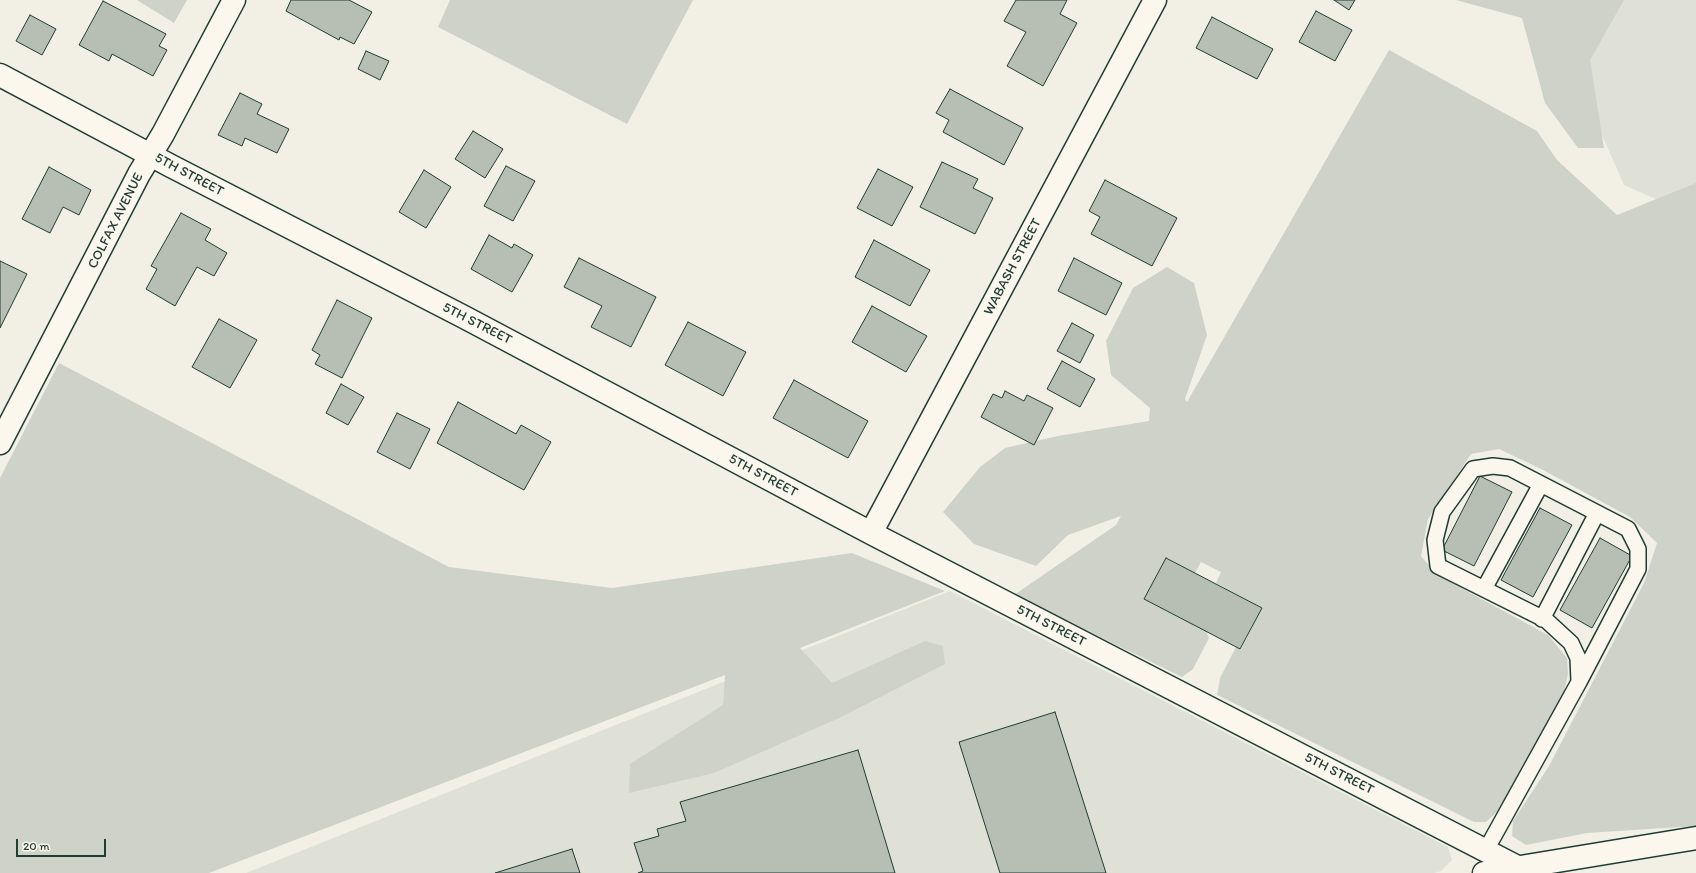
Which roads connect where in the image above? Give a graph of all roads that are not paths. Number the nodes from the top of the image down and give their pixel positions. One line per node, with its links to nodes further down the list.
1 (234, 0): 4 (street, COLFAX AVENUE)
2 (1155, 0): 8 (street, WABASH STREET)
3 (0, 75): 4 (street, 5TH STREET)
4 (150, 155): 5 (street, COLFAX AVENUE); 8 (street, 5TH STREET)
5 (0, 443)
6 (1541, 484): 7 (lane); 9 (lane); 9 (lane)
7 (1597, 513): 10 (lane); 11 (lane)
8 (871, 534): 13 (street, 5TH STREET)
9 (1484, 589): 10 (lane)
10 (1542, 618): 11 (lane)
11 (1579, 682): 13 (lane)
12 (1696, 838): 14 (street)
13 (1486, 850): 14 (street, 5TH STREET)
14 (1524, 870): 15 (street)
15 (1484, 873)

